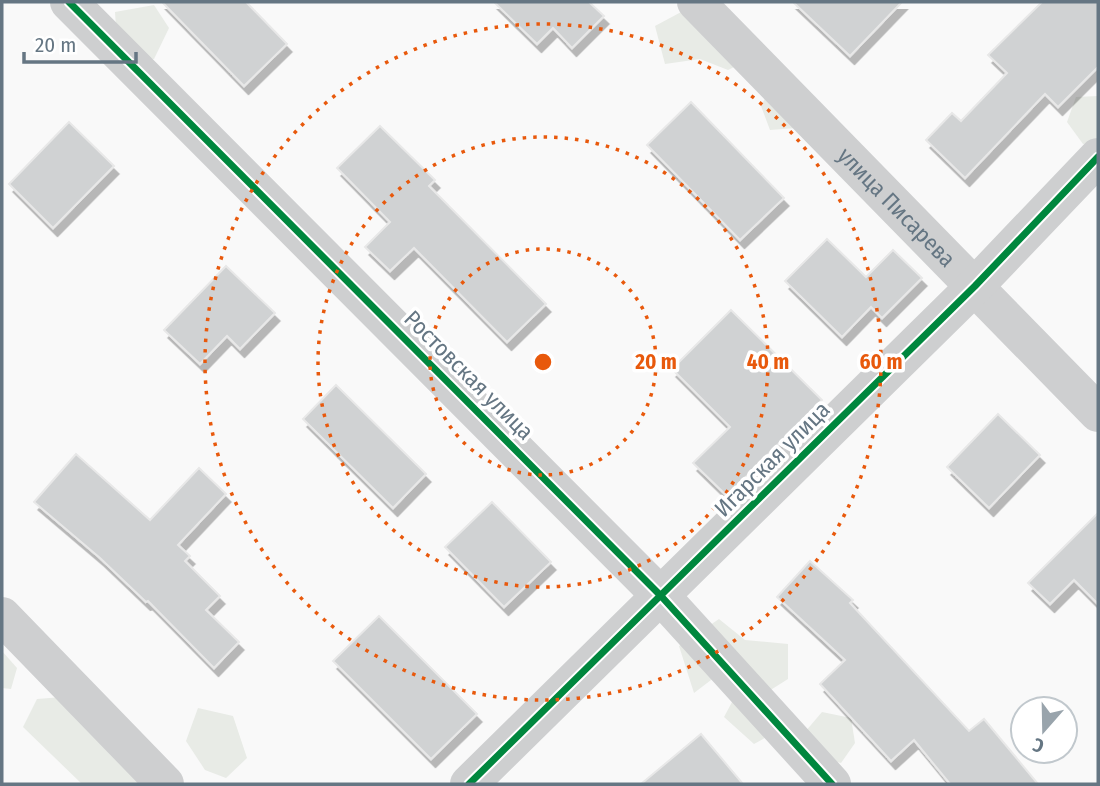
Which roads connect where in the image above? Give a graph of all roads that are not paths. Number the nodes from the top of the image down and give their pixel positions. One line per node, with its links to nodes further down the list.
1 (69, 2): 6 (street, Ростовская улица)
2 (696, 2): 4 (street, улица Писарева)
3 (1098, 157): 4 (street, Игарская улица)
4 (975, 286): 5 (street, улица Писарева); 6 (street, Игарская улица)
5 (1098, 413)
6 (661, 596): 9 (street, Игарская улица); 10 (street, Ростовская улица)
7 (2, 616): 8 (street)
8 (165, 784)
9 (469, 784)
10 (832, 784)

